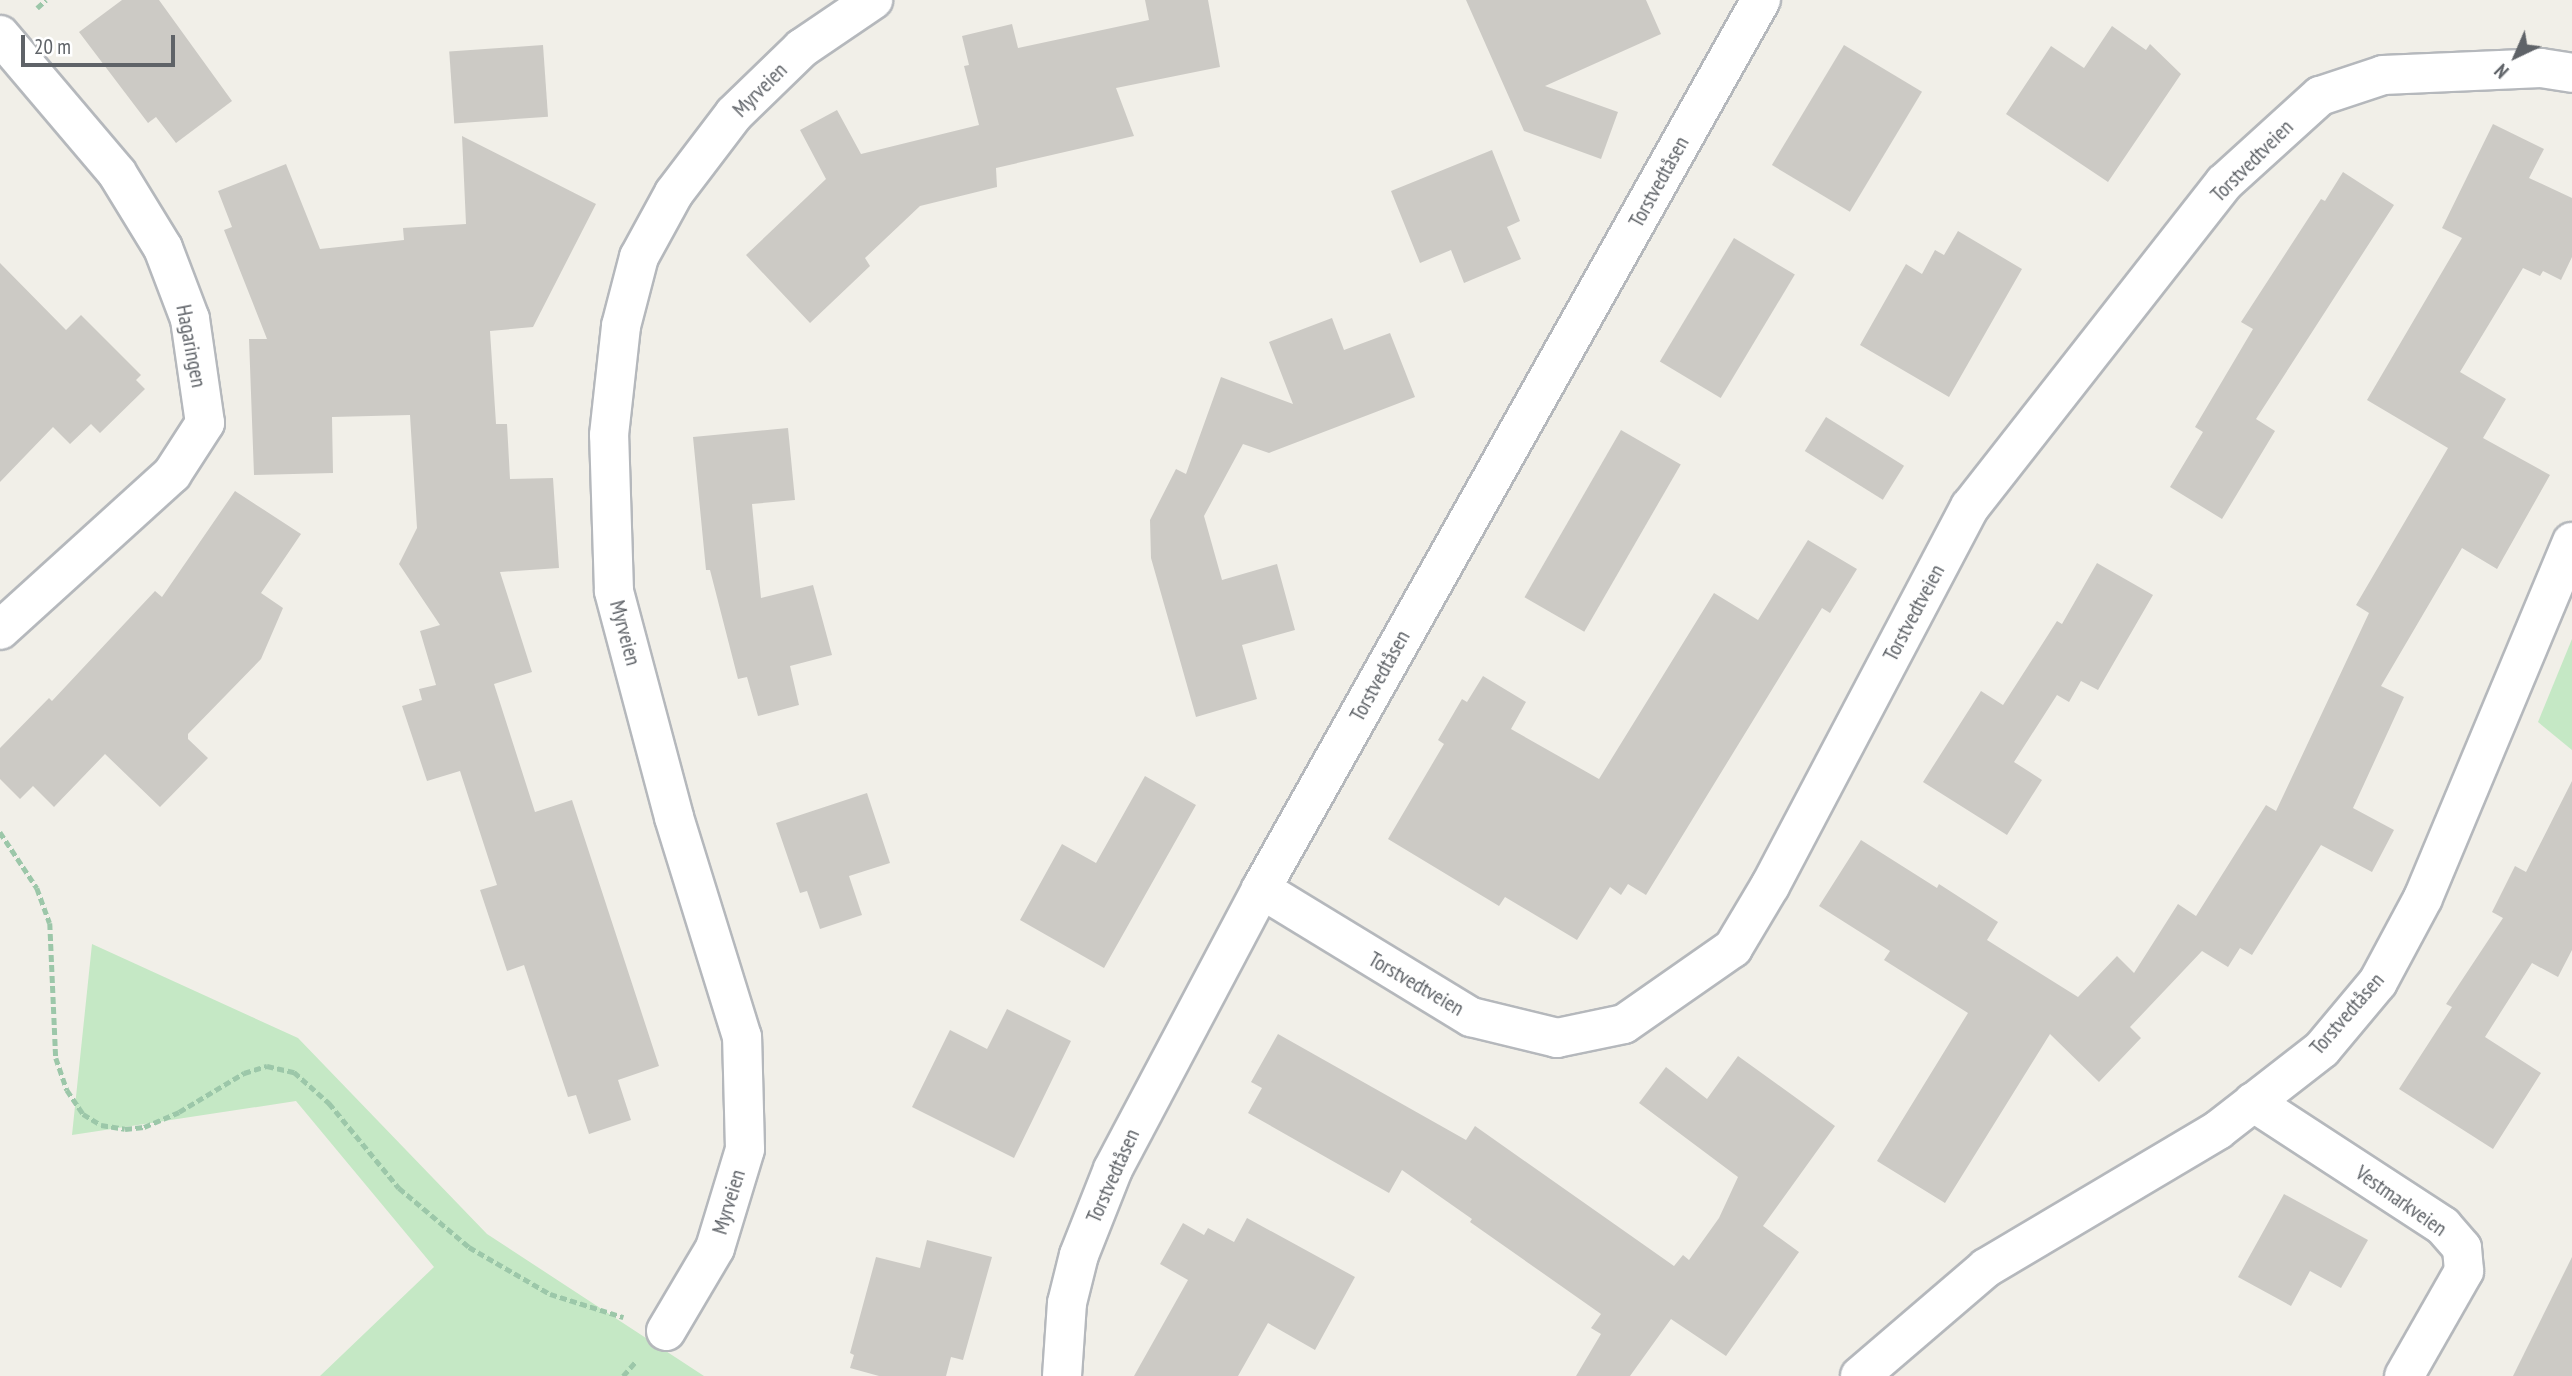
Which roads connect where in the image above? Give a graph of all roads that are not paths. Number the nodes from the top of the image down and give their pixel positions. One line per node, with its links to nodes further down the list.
1 (873, 0): 9 (street, Myrveien)
2 (1761, 0): 7 (street, Torstvedtåsen)
3 (0, 35): 6 (street, Hagaringen)
4 (2572, 73): 7 (street, Torstvedtveien)
5 (2572, 542): 8 (street, Torstvedtåsen)
6 (0, 630)
7 (1261, 889): 10 (street, Torstvedtåsen)
8 (2253, 1102): 11 (street, Torstvedtåsen); 12 (street, Vestmarkveien)
9 (666, 1331)
10 (1062, 1376)
11 (1860, 1376)
12 (2404, 1376)

